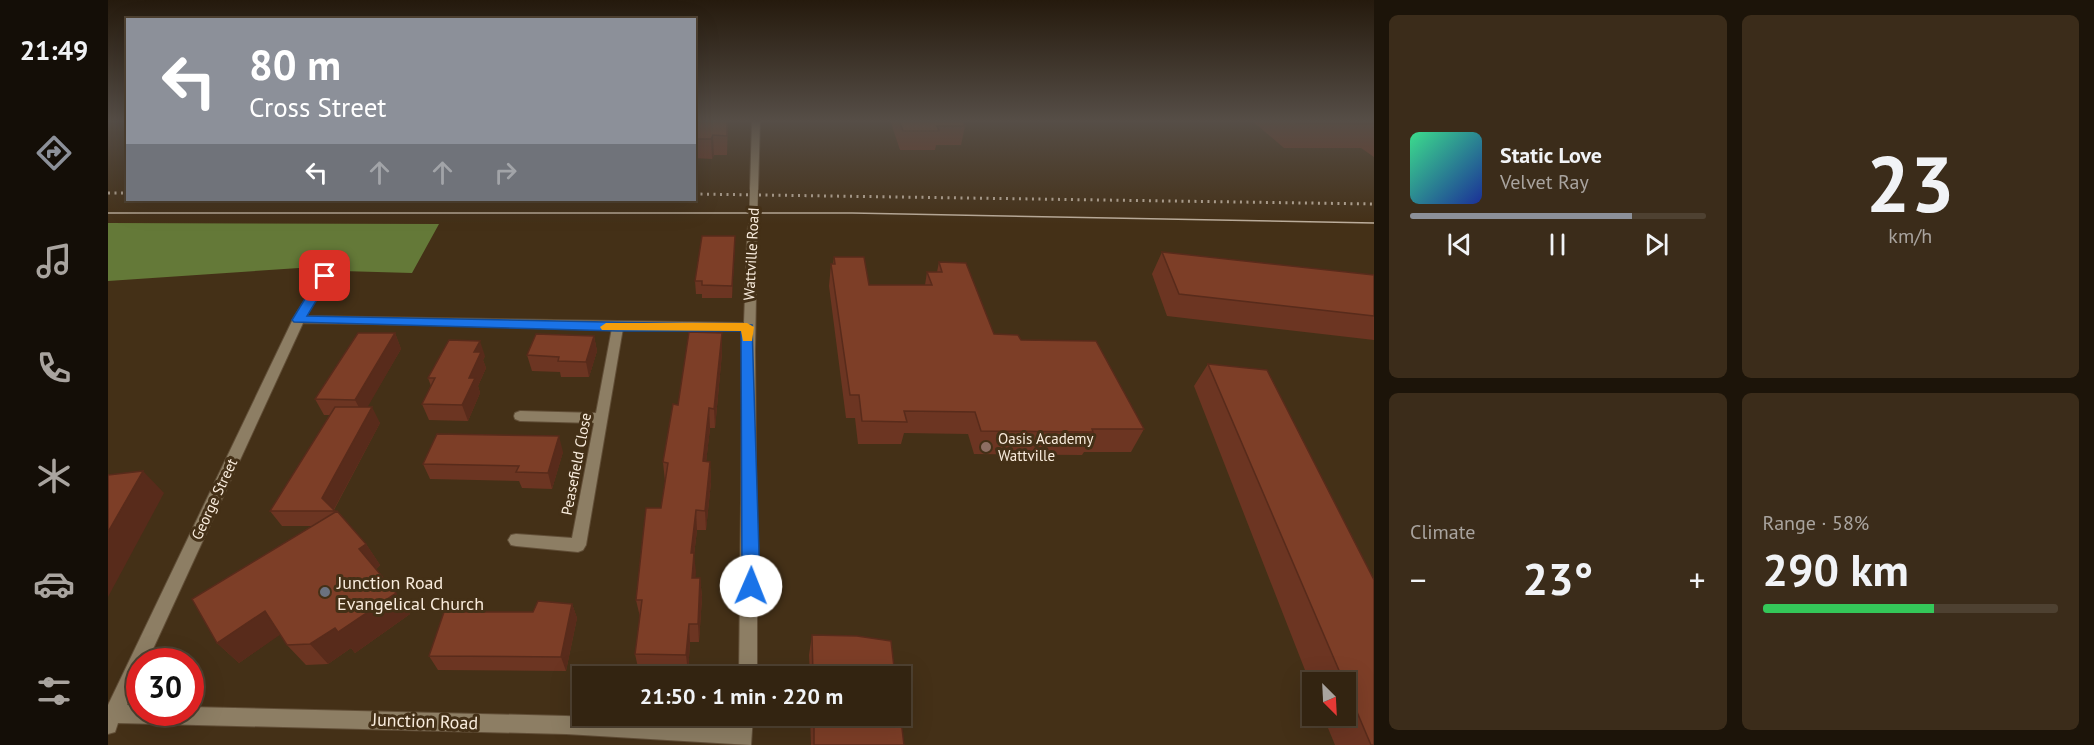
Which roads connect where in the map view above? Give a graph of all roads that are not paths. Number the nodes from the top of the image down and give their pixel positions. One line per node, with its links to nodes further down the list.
1 (755, 155): 5 (street, Wattville Road, bridge)
2 (325, 276): 3 (street, George Street)
3 (299, 320): 4 (street); 10 (street, George Street)
4 (618, 327): 5 (street); 7 (street, Peasefield Close)
5 (747, 327): 9 (street, Wattville Road)
6 (520, 417): 7 (street)
7 (602, 418): 8 (street, Peasefield Close)
8 (516, 540)
9 (748, 666)
10 (110, 717): 11 (street, Junction Road)
11 (742, 740)

